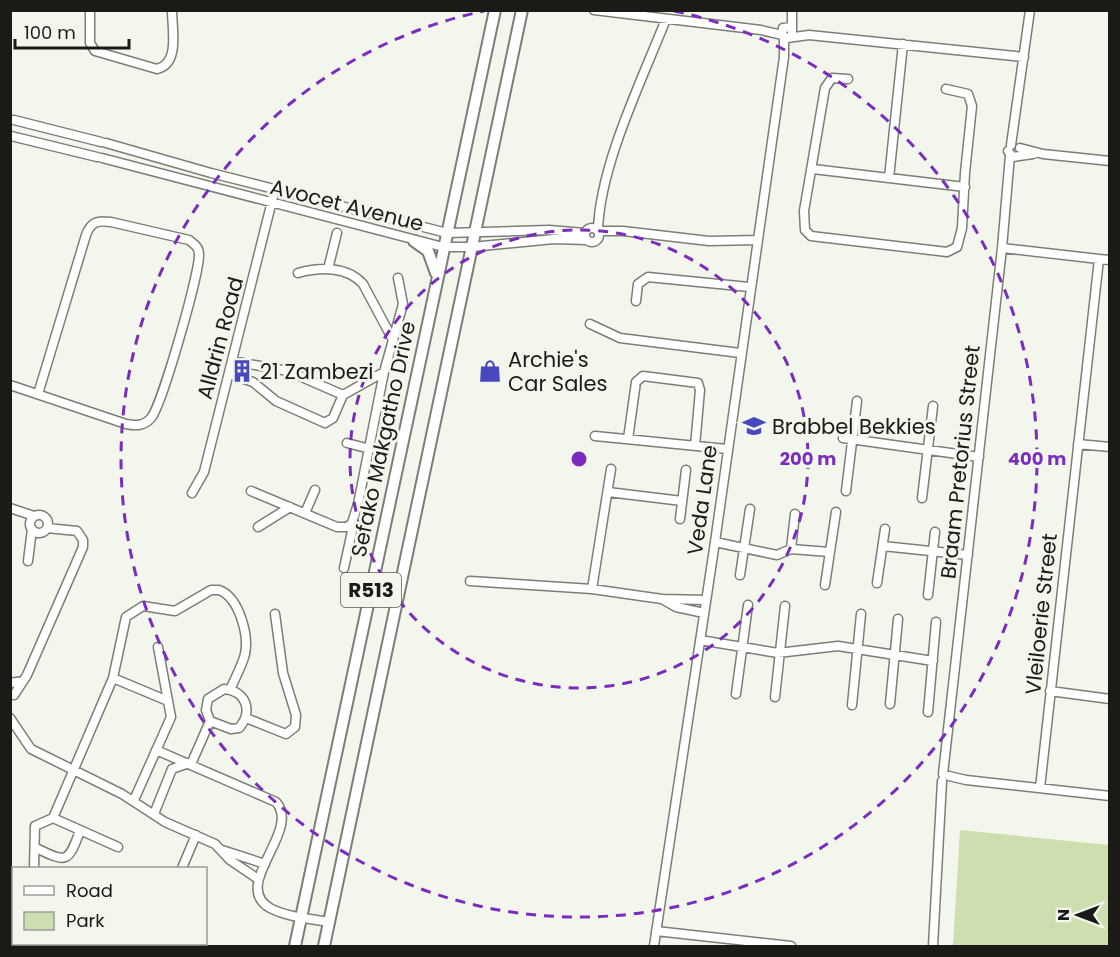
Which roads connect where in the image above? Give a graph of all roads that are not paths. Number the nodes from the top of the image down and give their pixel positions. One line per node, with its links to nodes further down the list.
1 (90, 10): 2 (street)
2 (172, 10)
3 (495, 10): 24 (main road, Sefako Makgatho Drive / R513)
4 (522, 10): 26 (main road, R513)
5 (594, 10): 8 (street)
6 (791, 10): 9 (street, Veda Lane)
7 (1030, 10): 11 (street)
8 (666, 19): 9 (street); 25 (street)
9 (788, 32): 10 (street); 27 (street, Veda Lane)
10 (903, 44): 11 (street); 19 (street)
11 (1024, 57): 16 (street)
12 (848, 79): 18 (street)
13 (946, 89): 20 (street)
14 (12, 118): 15 (street); 21 (street, Avocet Avenue)
15 (11, 136): 22 (street, Avocet Avenue)
16 (1016, 151): 17 (street); 31 (street, Braam Pretorius Street)
17 (1110, 161)
18 (813, 169): 19 (street); 20 (street)
19 (889, 178): 20 (street)
20 (964, 187)
21 (275, 189): 22 (street, Alldrin Road); 24 (street, Avocet Avenue)
22 (273, 204): 28 (street, Avocet Avenue); 43 (street, Alldrin Road)
23 (337, 233): 34 (street)
24 (447, 233): 26 (street, Avocet Avenue); 29 (main road, Sefako Makgatho Drive / R513)
25 (595, 233): 26 (street, Avocet Avenue); 27 (street); 30 (street, Avocet Avenue)
26 (475, 234): 30 (main road, R513)
27 (757, 240): 37 (street, Veda Lane)
28 (414, 241): 29 (street, Avocet Avenue); 38 (main road)
29 (443, 247): 30 (street, Avocet Avenue); 38 (main road, Sefako Makgatho Drive / R513)
30 (472, 247): 153 (main road, R513)
31 (1002, 248): 32 (street); 63 (street, Braam Pretorius Street)
32 (1099, 259): 33 (street); 57 (street, Vleiloerie Street)
33 (1110, 260)
34 (328, 268): 35 (street); 41 (street)
35 (298, 273)
36 (398, 278): 41 (street)
37 (749, 287): 39 (street); 42 (street, Veda Lane)
38 (435, 289): 152 (main road, Sefako Makgatho Drive / R513)
39 (636, 301)
40 (590, 324): 42 (street)
41 (393, 340): 44 (street)
42 (740, 353): 61 (street, Veda Lane)
43 (232, 361): 45 (street, Alldrin Road); 50 (street)
44 (384, 372): 46 (street); 48 (street)
45 (229, 374): 50 (street); 70 (street, Alldrin Road)
46 (362, 382): 48 (street); 50 (street)
47 (10, 385): 49 (street)
48 (380, 393): 60 (street)
49 (38, 394): 49 (street)
50 (343, 395)
51 (857, 401): 55 (street)
52 (933, 406): 62 (street)
53 (595, 436): 54 (street)
54 (628, 439): 58 (street); 58 (street)
55 (848, 439): 62 (street); 68 (street)
56 (347, 443): 60 (street)
57 (1078, 444): 59 (street); 122 (street, Vleiloerie Street)
58 (695, 446): 61 (street)
59 (1110, 447)
60 (370, 449): 80 (street)
61 (727, 449): 87 (street, Veda Lane)
62 (928, 449): 63 (street); 71 (street)
63 (979, 457): 93 (street, Braam Pretorius Street)
64 (611, 469): 69 (street)
65 (686, 470): 72 (street)
66 (315, 490): 77 (street)
67 (251, 491): 73 (street)
68 (846, 491)
69 (608, 492): 72 (street); 100 (street)
70 (192, 493)
71 (921, 498)
72 (682, 501): 81 (street)
73 (290, 507): 77 (street); 82 (street)
74 (10, 508): 79 (street)
75 (750, 510): 89 (street)
76 (836, 512): 92 (street)
77 (305, 513): 80 (street)
78 (795, 514): 90 (street)
79 (34, 516): 83 (street); 84 (street)
80 (355, 517): 95 (street)
81 (680, 519)
82 (258, 527)
83 (47, 528): 84 (street); 119 (street)
84 (32, 529): 94 (street)
85 (885, 529): 88 (street)
86 (935, 532): 91 (street)
87 (715, 542): 89 (street); 103 (street, Veda Lane)
88 (883, 546): 91 (street); 98 (street)
89 (744, 548): 90 (street); 96 (street)
90 (791, 549): 92 (street)
91 (933, 551): 93 (street); 101 (street)
92 (829, 552): 99 (street)
93 (968, 555): 137 (street, Braam Pretorius Street)
94 (28, 561)
95 (344, 568)
96 (740, 575)
97 (470, 581): 100 (street)
98 (877, 583)
99 (825, 585)
100 (592, 589): 102 (street)
101 (928, 596)
102 (662, 599): 103 (street); 106 (street)
103 (706, 600): 106 (street, Veda Lane)
104 (748, 605): 113 (street)
105 (785, 606): 115 (street)
106 (704, 613): 111 (street, Veda Lane)
107 (275, 614): 132 (street)
108 (861, 614): 114 (street)
109 (898, 619): 116 (street)
110 (936, 622): 117 (street)
111 (700, 640): 113 (street); 154 (street, Veda Lane)
112 (159, 646): 127 (street)
113 (741, 646): 115 (street); 123 (street)
114 (857, 650): 115 (street); 116 (street); 129 (street)
115 (778, 652): 125 (street)
116 (896, 655): 117 (street); 128 (street)
117 (933, 661): 130 (street)
118 (113, 678): 121 (street); 127 (street); 136 (street)
119 (23, 681): 120 (street); 124 (street)
120 (10, 683): 124 (street)
121 (230, 690): 132 (street); 133 (street)
122 (1050, 692): 126 (street); 138 (street, Vleiloerie Street)
123 (736, 694)
124 (12, 697)
125 (775, 697)
126 (1110, 699)
127 (168, 701): 134 (street)
128 (890, 704)
129 (852, 705)
130 (928, 712)
131 (10, 718): 136 (street)
132 (246, 718): 133 (street)
133 (210, 721): 135 (street)
134 (156, 750): 135 (street); 140 (street)
135 (186, 764): 141 (street); 148 (street)
136 (73, 771): 140 (street); 142 (street)
137 (946, 778): 138 (street); 161 (street, Braam Pretorius Street)
138 (1040, 788): 139 (street)
139 (1110, 796)
140 (134, 800): 141 (street)
141 (154, 814): 144 (street)
142 (53, 818): 143 (street); 146 (street)
143 (80, 831): 145 (street); 146 (street)
144 (196, 835): 147 (street); 150 (street)
145 (118, 847)
146 (36, 848): 149 (street)
147 (222, 850): 148 (street); 151 (street)
148 (265, 864): 151 (street)
149 (34, 867)
150 (182, 867)
151 (258, 879): 152 (street)
152 (301, 917): 153 (street); 156 (main road, Sefako Makgatho Drive / R513)
153 (330, 922): 157 (main road, R513)
154 (656, 931): 155 (street); 158 (street, Veda Lane)
155 (693, 937): 159 (street); 160 (street)
156 (295, 946)
157 (324, 946)
158 (654, 946)
159 (692, 946)
160 (791, 946)
161 (933, 946)

